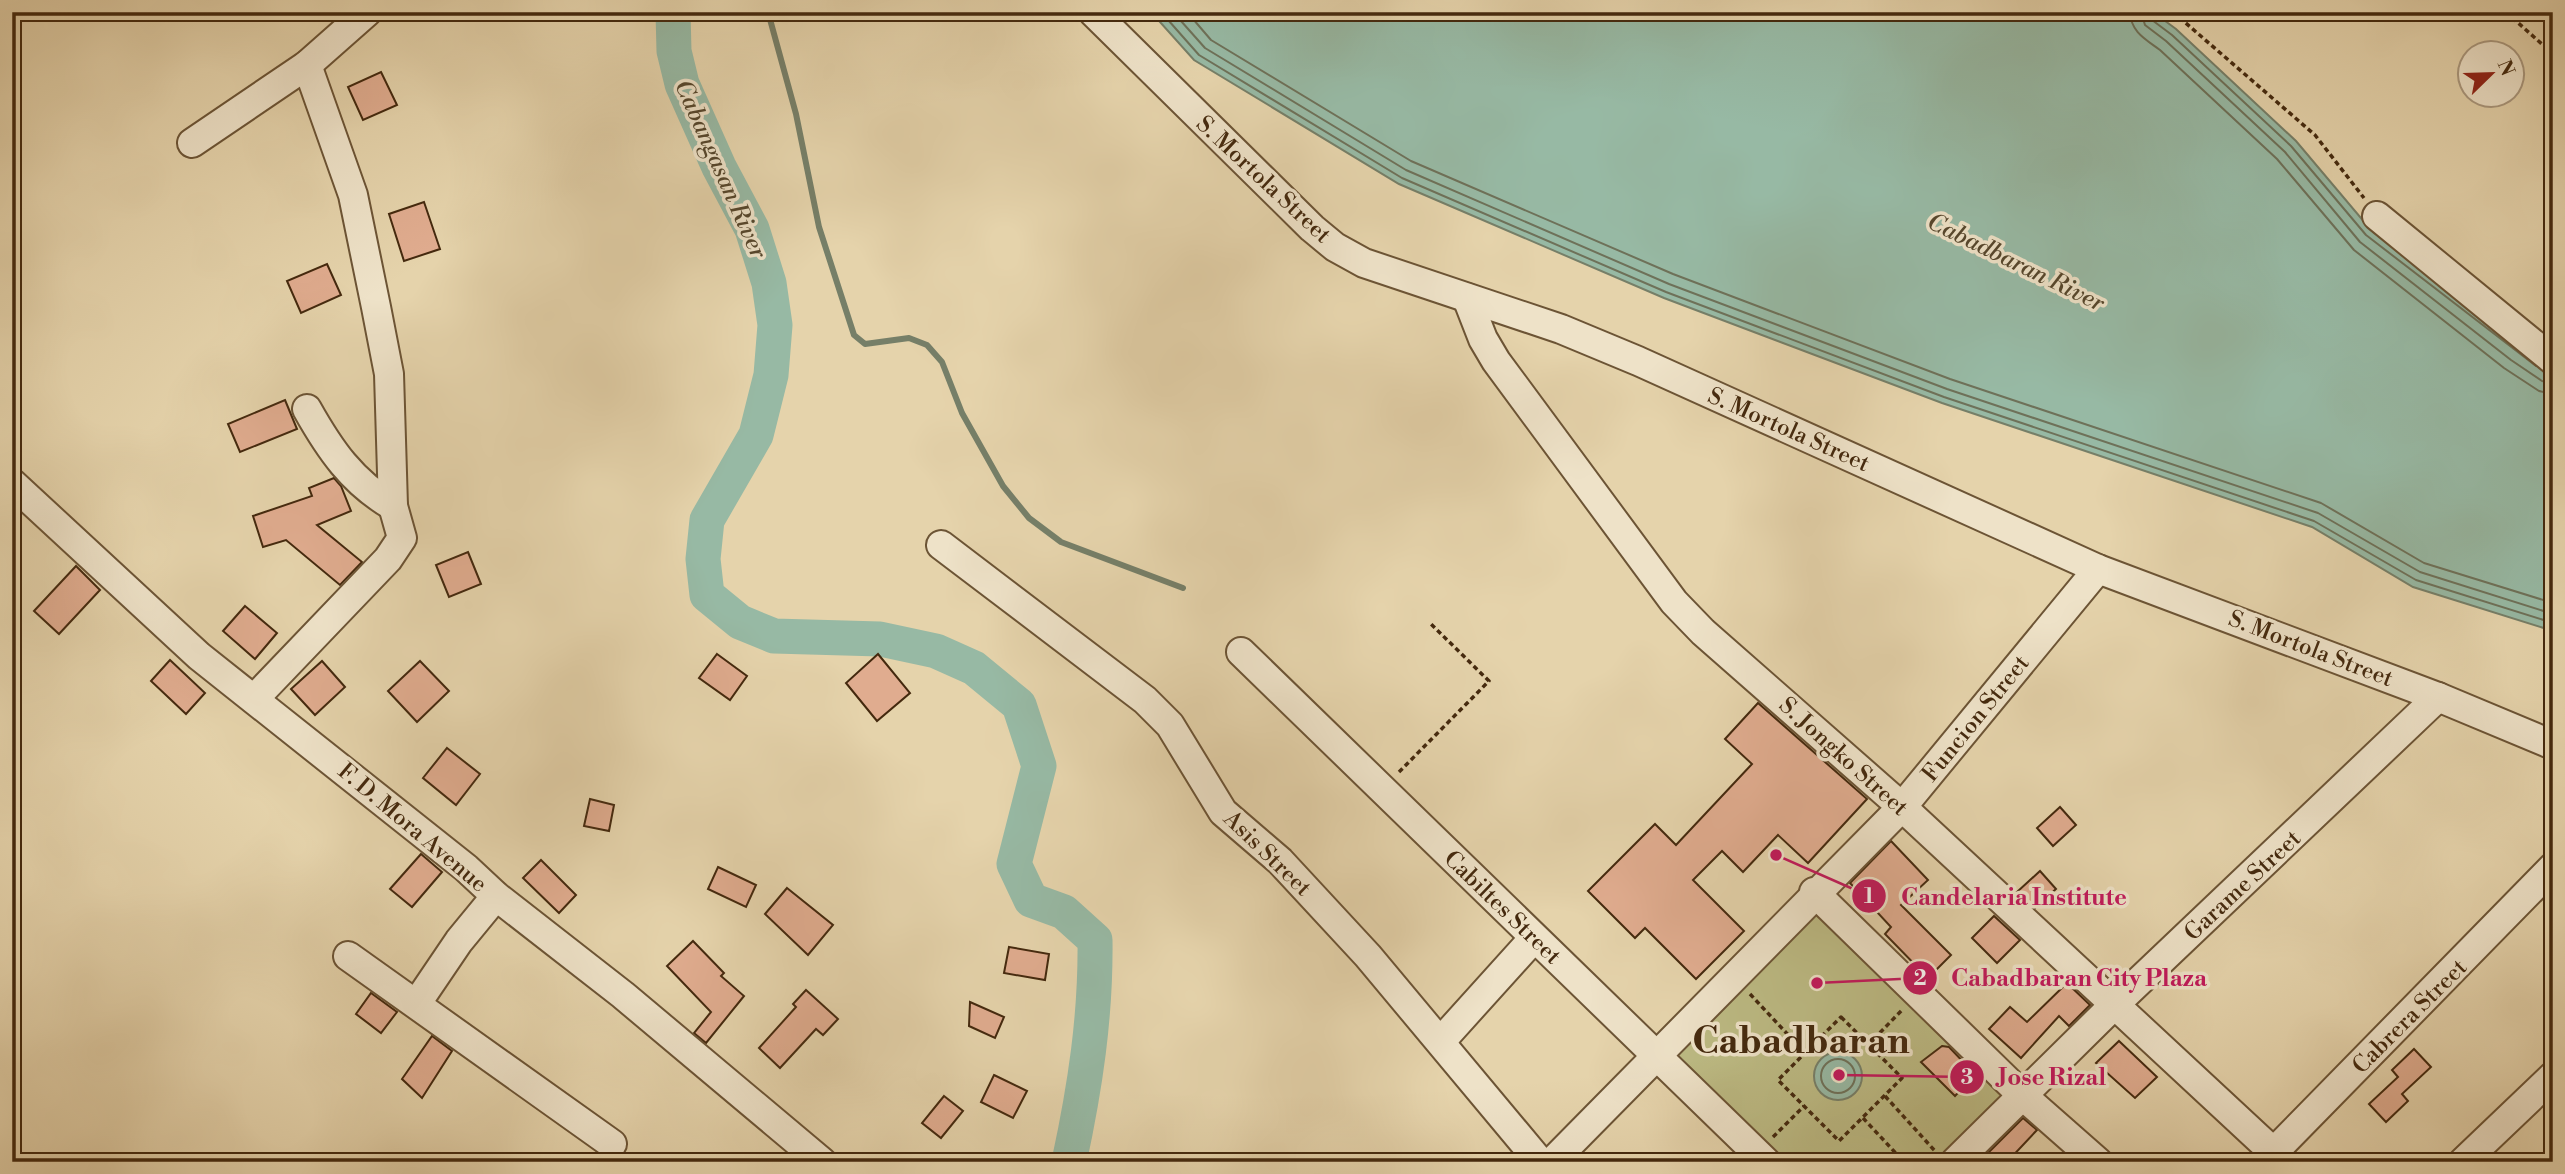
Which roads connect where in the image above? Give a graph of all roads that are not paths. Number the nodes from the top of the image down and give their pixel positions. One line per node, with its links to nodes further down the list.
1 (367, 12): 3 (street)
2 (1093, 12): 6 (street, S. Mortola Street)
3 (307, 65): 4 (street); 10 (street)
4 (192, 143)
5 (2377, 216): 7 (street)
6 (1467, 298): 12 (street, S. Mortola Street); 17 (street, S. Jongko Street)
7 (2553, 360)
8 (307, 409): 10 (street)
9 (12, 483): 15 (street, F. D. Mora Avenue)
10 (393, 506): 15 (street)
11 (941, 545): 25 (street, Asis Street)
12 (2098, 569): 14 (street, S. Mortola Street); 17 (street, Funcion Street)
13 (1241, 652): 21 (street, Cabiltes Street)
14 (2438, 696): 16 (street, S. Mortola Street); 24 (street, Garame Street)
15 (254, 699): 20 (street, F. D. Mora Avenue)
16 (2553, 745)
17 (1902, 807): 19 (street, Funcion Street); 24 (street, S. Jongko Street)
18 (2553, 867): 31 (street, Cabrera Street)
19 (1814, 892): 26 (street, Funcion Street); 28 (street)
20 (496, 896): 23 (street); 32 (street, F. D. Mora Avenue)
21 (1534, 938): 25 (street); 26 (street, Cabiltes Street)
22 (348, 956): 23 (street)
23 (417, 1003): 29 (street)
24 (2113, 1006): 28 (street, Garame Street); 31 (street, S. Jongko Street)
25 (1441, 1041): 33 (street, Asis Street)
26 (1656, 1057): 30 (street, Cabiltes Street); 34 (street, Funcion Street)
27 (2553, 1076): 37 (street)
28 (2023, 1096): 35 (street, Garame Street); 36 (street)
29 (612, 1144)
30 (1762, 1157)
31 (2274, 1159)
32 (822, 1162)
33 (1540, 1162)
34 (1552, 1162)
35 (1955, 1162)
36 (2098, 1162)
37 (2463, 1162)

